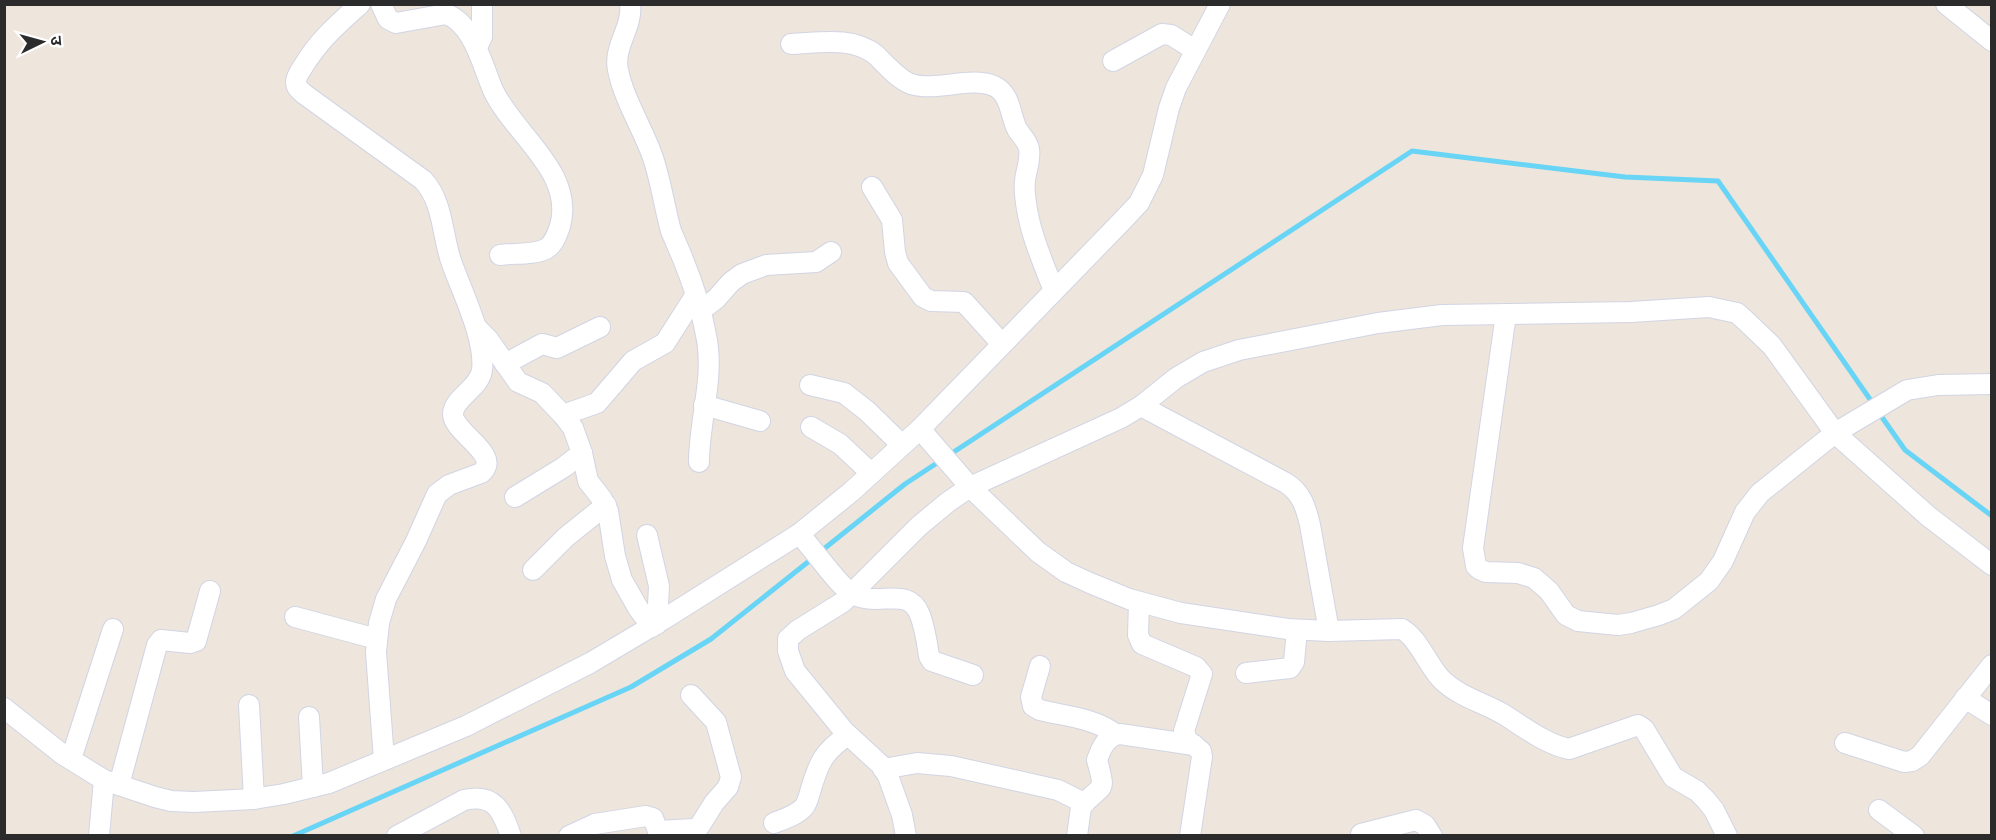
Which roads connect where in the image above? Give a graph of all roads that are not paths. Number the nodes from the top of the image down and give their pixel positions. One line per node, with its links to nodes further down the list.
1 (360, 4): 18 (street)
2 (381, 4): 9 (street)
3 (482, 4): 9 (street)
4 (630, 4): 16 (street)
5 (1220, 4): 10 (street)
6 (1946, 4): 7 (street)
7 (1992, 41)
8 (791, 44): 15 (street)
9 (477, 47): 14 (street)
10 (1195, 50): 11 (street); 15 (street)
11 (1113, 61)
12 (872, 188): 20 (street)
13 (831, 252): 16 (street)
14 (500, 255)
15 (1054, 291): 20 (street)
16 (697, 304): 24 (street); 26 (street)
17 (1506, 314): 25 (street); 29 (street); 29 (street)
18 (475, 326): 21 (street); 50 (street)
19 (600, 327): 21 (street)
20 (1002, 344): 30 (street)
21 (506, 363): 26 (street)
22 (1992, 384): 29 (street)
23 (810, 385): 31 (street)
24 (704, 405): 27 (street); 33 (street)
25 (1141, 406): 35 (street); 49 (street)
26 (563, 415): 32 (street)
27 (760, 421)
28 (811, 427): 34 (street)
29 (1842, 429): 40 (street)
30 (923, 433): 31 (street); 35 (street)
31 (902, 445): 34 (street)
32 (582, 453): 36 (street); 37 (street)
33 (699, 462)
34 (871, 473): 39 (street)
35 (966, 482): 42 (street); 44 (street)
36 (515, 497)
37 (606, 505): 41 (street); 46 (street)
38 (647, 535): 46 (street)
39 (806, 540): 42 (street); 46 (street)
40 (1992, 565)
41 (533, 570)
42 (845, 586): 54 (street); 62 (street)
43 (210, 591): 68 (street)
44 (1140, 602): 48 (street); 64 (street)
45 (295, 616): 50 (street)
46 (655, 625): 66 (street)
47 (113, 629): 65 (street)
48 (1297, 630): 49 (street); 53 (street)
49 (1329, 631): 84 (street)
50 (377, 639): 66 (street)
51 (1992, 665): 56 (street)
52 (1040, 666): 61 (street)
53 (1246, 673)
54 (973, 675)
55 (691, 695): 74 (street)
56 (1965, 698): 59 (street); 63 (street)
57 (249, 705): 70 (street)
58 (4, 708): 65 (street)
59 (1992, 715)
60 (309, 717): 69 (street)
61 (1115, 734): 64 (street); 71 (street)
62 (848, 735): 67 (street); 73 (street)
63 (1845, 743)
64 (1194, 745): 82 (street)
65 (71, 759): 68 (street)
66 (384, 760): 69 (street)
67 (883, 769): 71 (street); 80 (street)
68 (112, 783): 70 (street); 76 (street)
69 (313, 787): 70 (street)
70 (254, 799)
71 (1084, 803): 81 (street)
72 (1879, 810): 85 (street)
73 (774, 823)
74 (659, 833): 79 (street)
75 (1361, 834): 83 (street)
76 (99, 836)
77 (397, 836): 78 (street)
78 (511, 836)
79 (569, 836)
80 (906, 836)
81 (1077, 836)
82 (1190, 836)
83 (1432, 836)
84 (1727, 836)
85 (1914, 836)

